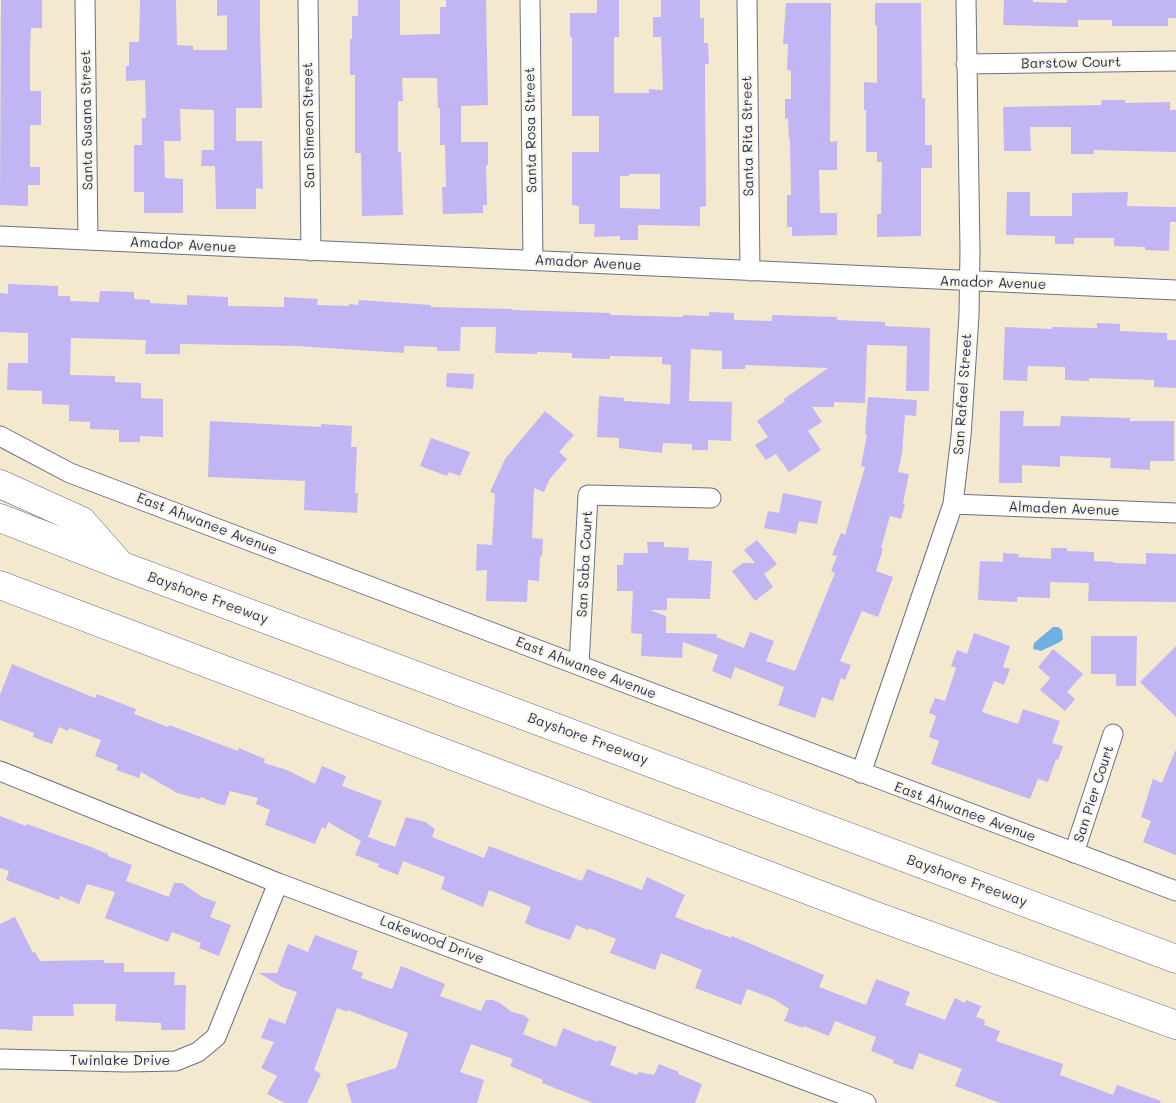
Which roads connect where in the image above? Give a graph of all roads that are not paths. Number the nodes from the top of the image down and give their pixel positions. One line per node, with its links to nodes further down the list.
1 (85, 0): 9 (street, Santa Susana Street)
2 (308, 0): 10 (street, San Simeon Street)
3 (530, 0): 11 (street, Santa Rosa Street)
4 (747, 0): 12 (street, Santa Rita Street)
5 (966, 0): 7 (street, San Rafael Street)
6 (1176, 62): 7 (street, Barstow Court)
7 (966, 64): 13 (street, San Rafael Street)
8 (0, 236): 9 (street, Amador Avenue)
9 (88, 240): 10 (street, Amador Avenue)
10 (311, 250): 11 (street, Amador Avenue)
11 (533, 260): 12 (street, Amador Avenue)
12 (750, 271): 13 (street, Amador Avenue)
13 (970, 282): 14 (street, Amador Avenue); 18 (street, San Rafael Street)
14 (1176, 290)
15 (0, 436): 25 (street, East Ahwanee Avenue)
16 (0, 484): 21 (highway)
17 (711, 498): 25 (street, San Saba Court)
18 (953, 504): 19 (street, Almaden Avenue); 28 (street, San Rafael Street)
19 (1176, 513)
20 (0, 518): 21 (highway, Bayshore Freeway)
21 (120, 565): 32 (highway, Bayshore Freeway)
22 (0, 585): 24 (highway)
23 (0, 593): 24 (highway)
24 (28, 596): 33 (highway)
25 (579, 665): 28 (street, East Ahwanee Avenue)
26 (1113, 734): 29 (street, San Pier Court)
27 (0, 771): 30 (street, Lakewood Drive)
28 (861, 773): 29 (street, East Ahwanee Avenue)
29 (1074, 853): 31 (street, East Ahwanee Avenue)
30 (278, 882): 34 (street, Twinlake Drive); 35 (street, Lakewood Drive)
31 (1176, 891)
32 (1176, 959)
33 (1176, 1025)
34 (0, 1059)
35 (866, 1103)

